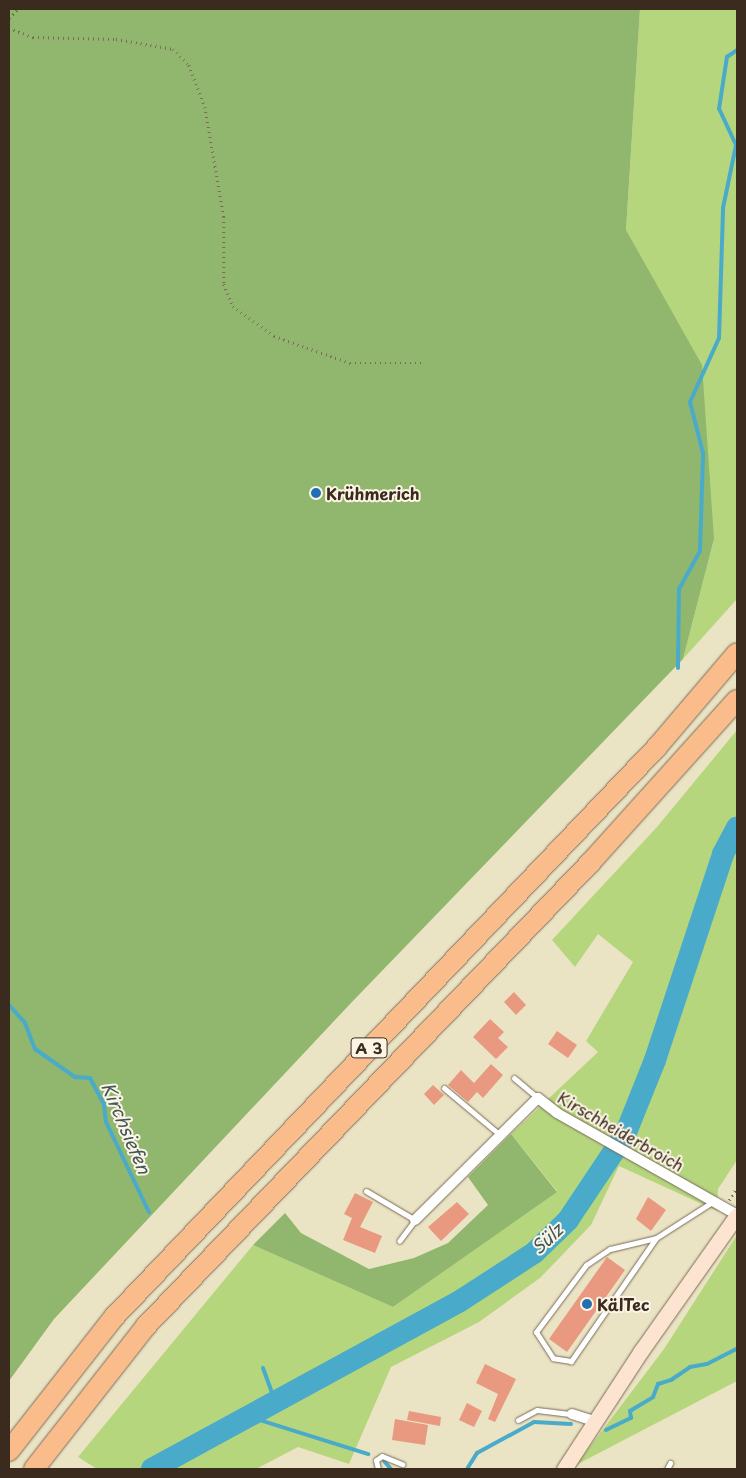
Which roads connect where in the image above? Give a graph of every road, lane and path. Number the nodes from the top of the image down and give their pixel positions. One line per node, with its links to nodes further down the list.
1 (18, 9): 2 (path)
2 (9, 18)
3 (9, 28): 4 (path)
4 (422, 363)
5 (737, 653): 20 (highway, A 3)
6 (737, 700): 23 (highway, A 3)
7 (514, 1078): 9 (lane)
8 (444, 1088): 10 (lane)
9 (538, 1098): 10 (street, Kirschheiderbroich); 12 (street, Kirschheiderbroich)
10 (500, 1135): 14 (street, Kirschheiderbroich)
11 (366, 1192): 14 (lane)
12 (713, 1201): 13 (street, Kirschheiderbroich); 15 (lane)
13 (737, 1215): 19 (main road)
14 (415, 1220): 16 (lane)
15 (656, 1238): 15 (lane)
16 (399, 1241)
17 (572, 1414): 18 (lane); 19 (street)
18 (518, 1420)
19 (594, 1421): 25 (main road)
20 (9, 1450)
21 (670, 1463): 26 (lane)
22 (402, 1464): 24 (lane)
23 (34, 1469)
24 (378, 1469)
25 (564, 1469)
26 (667, 1469)

